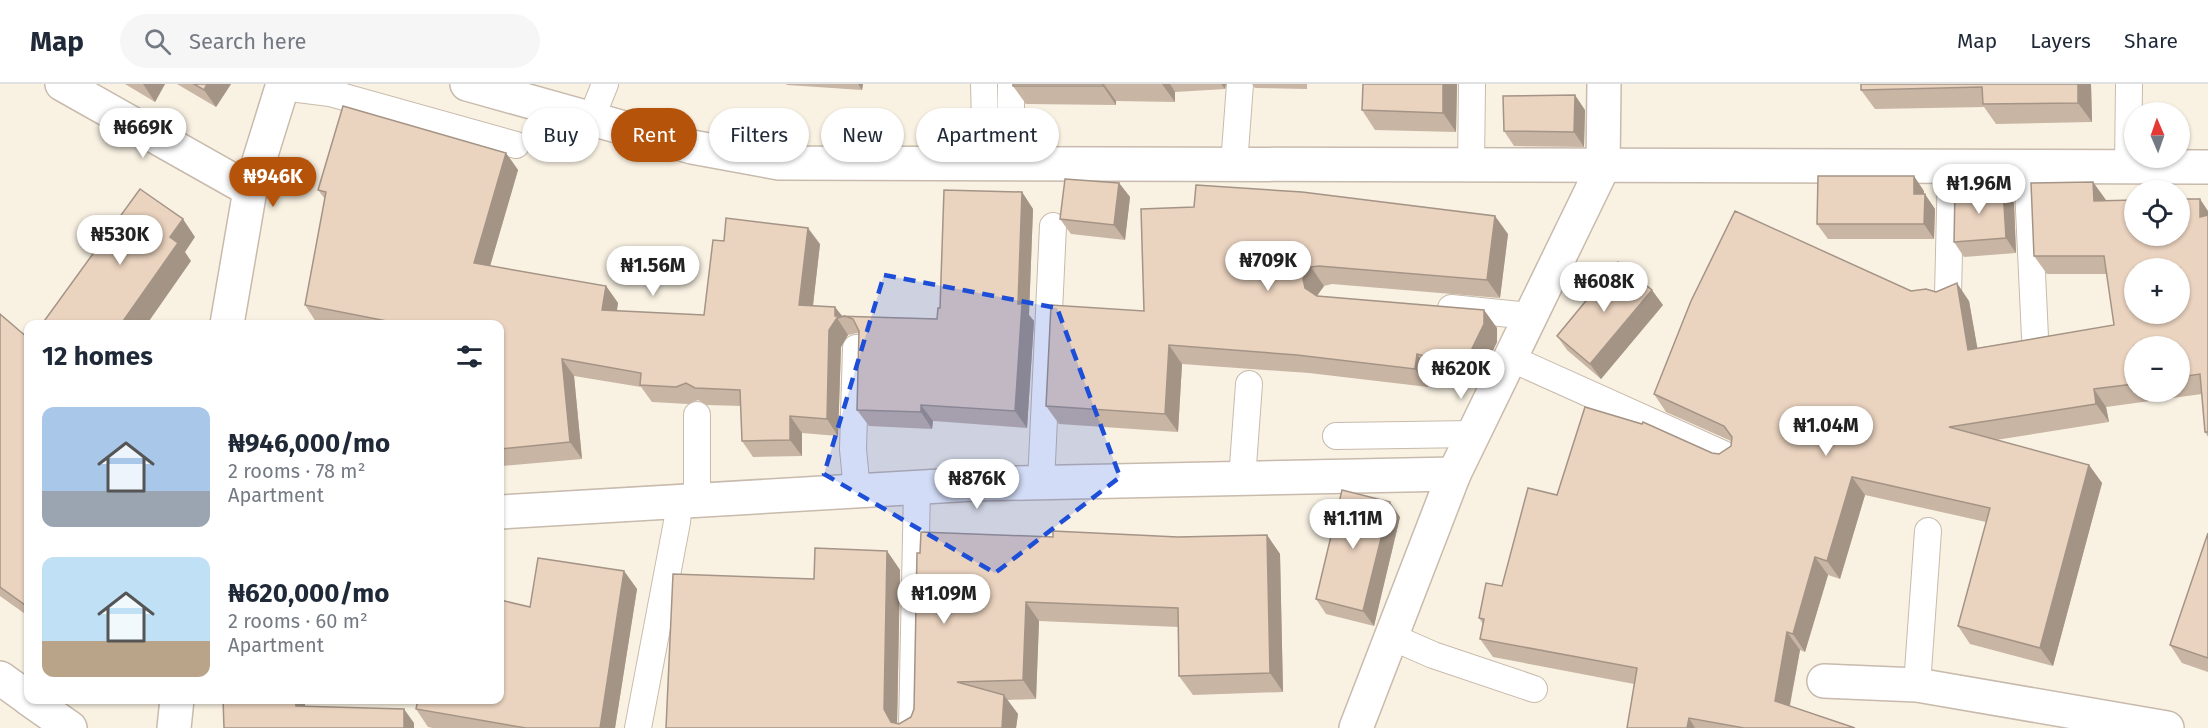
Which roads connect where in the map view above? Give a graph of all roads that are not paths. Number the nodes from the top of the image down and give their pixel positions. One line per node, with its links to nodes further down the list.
1 (62, 84): 25 (street)
2 (467, 84): 12 (street)
3 (605, 84): 13 (lane)
4 (984, 84): 16 (lane)
5 (1011, 84): 16 (lane)
6 (1240, 84): 17 (lane)
7 (1472, 84): 18 (lane)
8 (1604, 84): 19 (street)
9 (2129, 84): 11 (lane)
10 (282, 86): 15 (lane); 25 (street)
11 (2129, 102)
12 (552, 108)
13 (595, 108)
14 (599, 121): 16 (street)
15 (516, 145)
16 (999, 164): 17 (street)
17 (1234, 165): 18 (street)
18 (1471, 167): 19 (street)
19 (1603, 167): 20 (street); 29 (street)
20 (1951, 167): 21 (street); 27 (lane)
21 (2027, 167): 22 (street); 31 (lane)
22 (2124, 167)
23 (2190, 167): 24 (street)
24 (2208, 167)
25 (250, 190): 30 (street)
26 (1053, 226): 41 (lane)
27 (1948, 295)
28 (1424, 306): 29 (lane)
29 (1530, 316): 33 (street)
30 (228, 320)
31 (2035, 337)
32 (856, 348): 43 (lane)
33 (1510, 358): 36 (street); 38 (lane)
34 (1249, 384): 40 (lane)
35 (697, 415): 44 (lane)
36 (1473, 434): 37 (lane); 39 (street)
37 (1336, 436)
38 (1730, 457)
39 (1454, 474): 40 (street); 47 (street)
40 (1242, 478): 41 (street)
41 (1041, 483): 42 (street)
42 (918, 488): 43 (street); 58 (lane)
43 (857, 491): 44 (street)
44 (688, 501): 45 (street); 57 (lane)
45 (504, 512)
46 (1928, 531): 50 (lane)
47 (1392, 637): 51 (lane); 59 (street)
48 (0, 678): 52 (street)
49 (1824, 681): 50 (street)
50 (1917, 686): 60 (street)
51 (1534, 688)
52 (24, 695)
53 (36, 704): 55 (street)
54 (176, 704): 56 (street)
55 (70, 728)
56 (174, 728)
57 (638, 728)
58 (912, 728)
59 (1356, 728)
60 (2167, 728)

